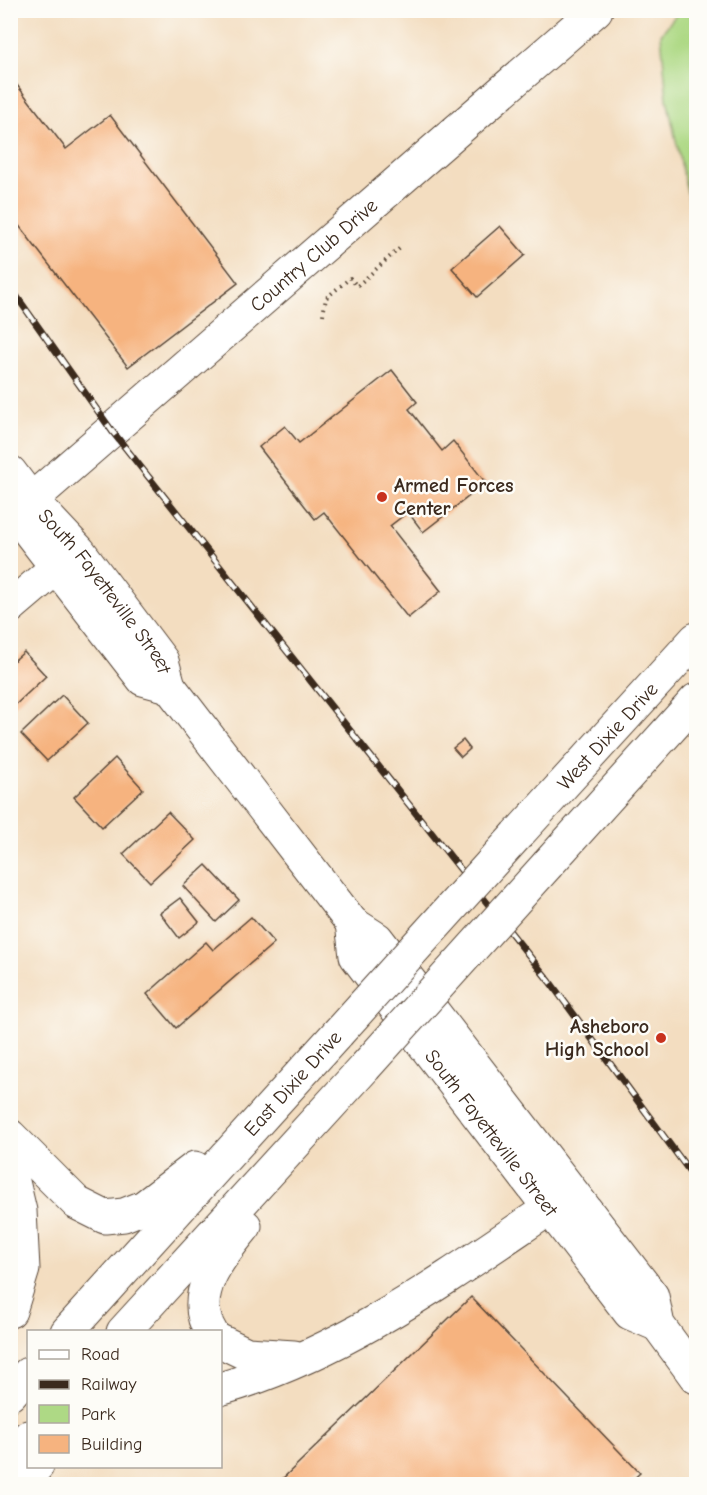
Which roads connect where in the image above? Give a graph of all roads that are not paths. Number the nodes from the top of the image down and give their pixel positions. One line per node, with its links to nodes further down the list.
1 (596, 10): 3 (main road, Country Club Drive)
2 (10, 472): 3 (main road, South Fayetteville Street)
3 (21, 503): 4 (main road, South Fayetteville Street); 7 (main road, South Fayetteville Street)
4 (57, 567): 5 (main road); 7 (main road, South Fayetteville Street)
5 (10, 607)
6 (696, 639): 9 (main road, West Dixie Drive)
7 (169, 686): 10 (main road, South Fayetteville Street)
8 (696, 700): 13 (main road, bridge)
9 (517, 835): 11 (main road, East Dixie Drive, bridge)
10 (352, 924): 15 (main road, South Fayetteville Street); 17 (main road, South Fayetteville Street)
11 (262, 1115): 12 (main road); 18 (main road, East Dixie Drive)
12 (10, 1136)
13 (271, 1167): 19 (main road); 20 (main road)
14 (10, 1168): 16 (main road)
15 (550, 1208): 17 (main road, South Fayetteville Street); 22 (main road)
16 (10, 1311)
17 (658, 1325): 24 (main road, South Fayetteville Street)
18 (69, 1330)
19 (125, 1330)
20 (210, 1330)
21 (222, 1342): 22 (main road)
22 (302, 1357): 25 (main road)
23 (27, 1375): 26 (main road)
24 (696, 1377)
25 (222, 1388)
26 (10, 1395)
27 (27, 1438): 28 (main road)
28 (10, 1457)
29 (36, 1468): 30 (main road)
30 (15, 1485)

